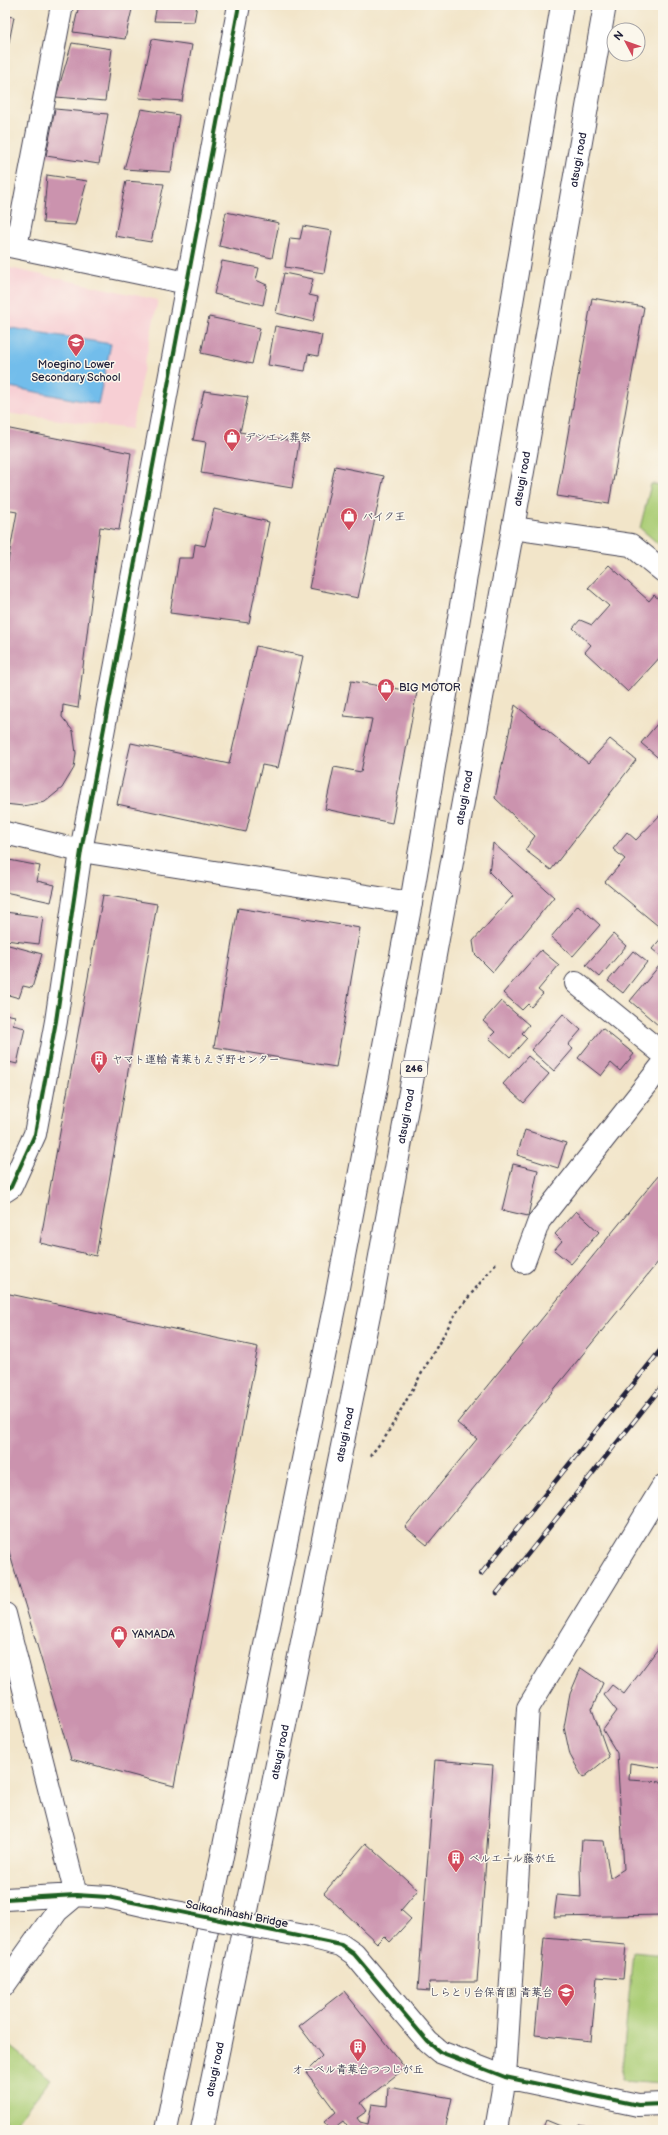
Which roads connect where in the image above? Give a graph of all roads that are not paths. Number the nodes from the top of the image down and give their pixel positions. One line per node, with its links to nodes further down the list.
1 (62, 5): 5 (main road)
2 (239, 5): 6 (main road)
3 (562, 5): 11 (main road)
4 (605, 5): 7 (main road, atsugi road / 246)
5 (10, 246): 6 (main road)
6 (187, 283): 10 (main road)
7 (513, 528): 8 (main road); 25 (main road, atsugi road / 246)
8 (663, 571)
9 (5, 833): 10 (main road)
10 (81, 851): 11 (main road); 15 (main road)
11 (411, 903): 24 (main road)
12 (576, 983): 13 (main road)
13 (663, 1054)
14 (663, 1064): 16 (main road)
15 (5, 1191)
16 (524, 1262)
17 (663, 1486): 22 (main road)
18 (5, 1614): 19 (main road)
19 (76, 1895): 20 (main road, Saikachihashi Bridge); 21 (main road); 22 (main road, Saikachihashi Bridge, bridge)
20 (5, 1899)
21 (5, 1984)
22 (505, 2077): 23 (main road, Saikachihashi Bridge); 26 (main road)
23 (663, 2104)
24 (166, 2130)
25 (202, 2130)
26 (496, 2130)

